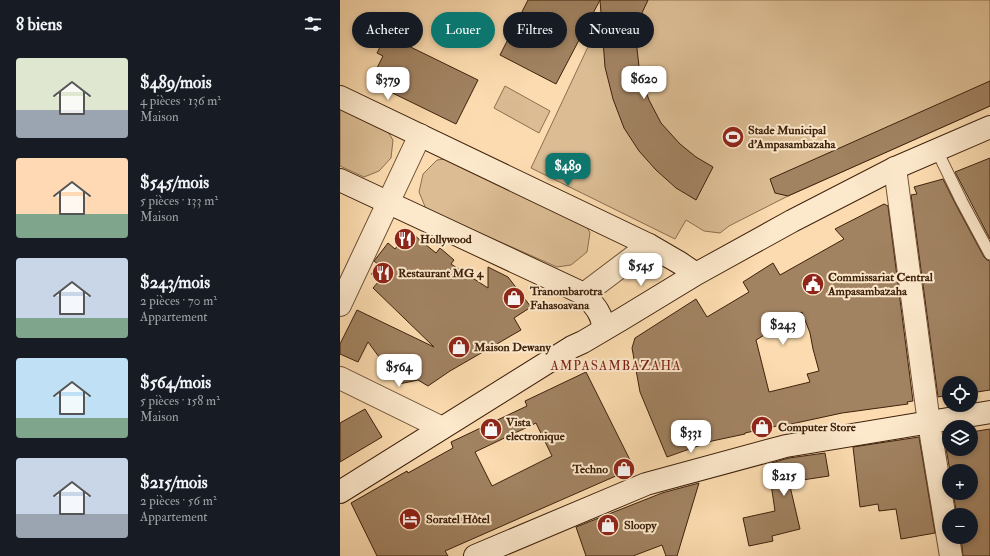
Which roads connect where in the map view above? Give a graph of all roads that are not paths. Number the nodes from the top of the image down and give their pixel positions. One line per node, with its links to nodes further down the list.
1 (340, 97): 3 (street)
2 (990, 127): 4 (street)
3 (420, 135): 7 (street); 8 (street)
4 (936, 150): 5 (street); 9 (lane)
5 (895, 168): 10 (street); 16 (street)
6 (340, 180): 7 (street)
7 (389, 203): 11 (street); 12 (street)
8 (650, 245): 10 (street); 11 (street)
9 (990, 254)
10 (696, 274): 13 (street)
11 (584, 294): 13 (street)
12 (340, 305)
13 (603, 330): 17 (street)
14 (340, 378): 17 (street)
15 (990, 412): 16 (street)
16 (929, 423): 19 (street); 20 (street)
17 (442, 428): 18 (street)
18 (340, 492)
19 (475, 556)
20 (950, 556)

